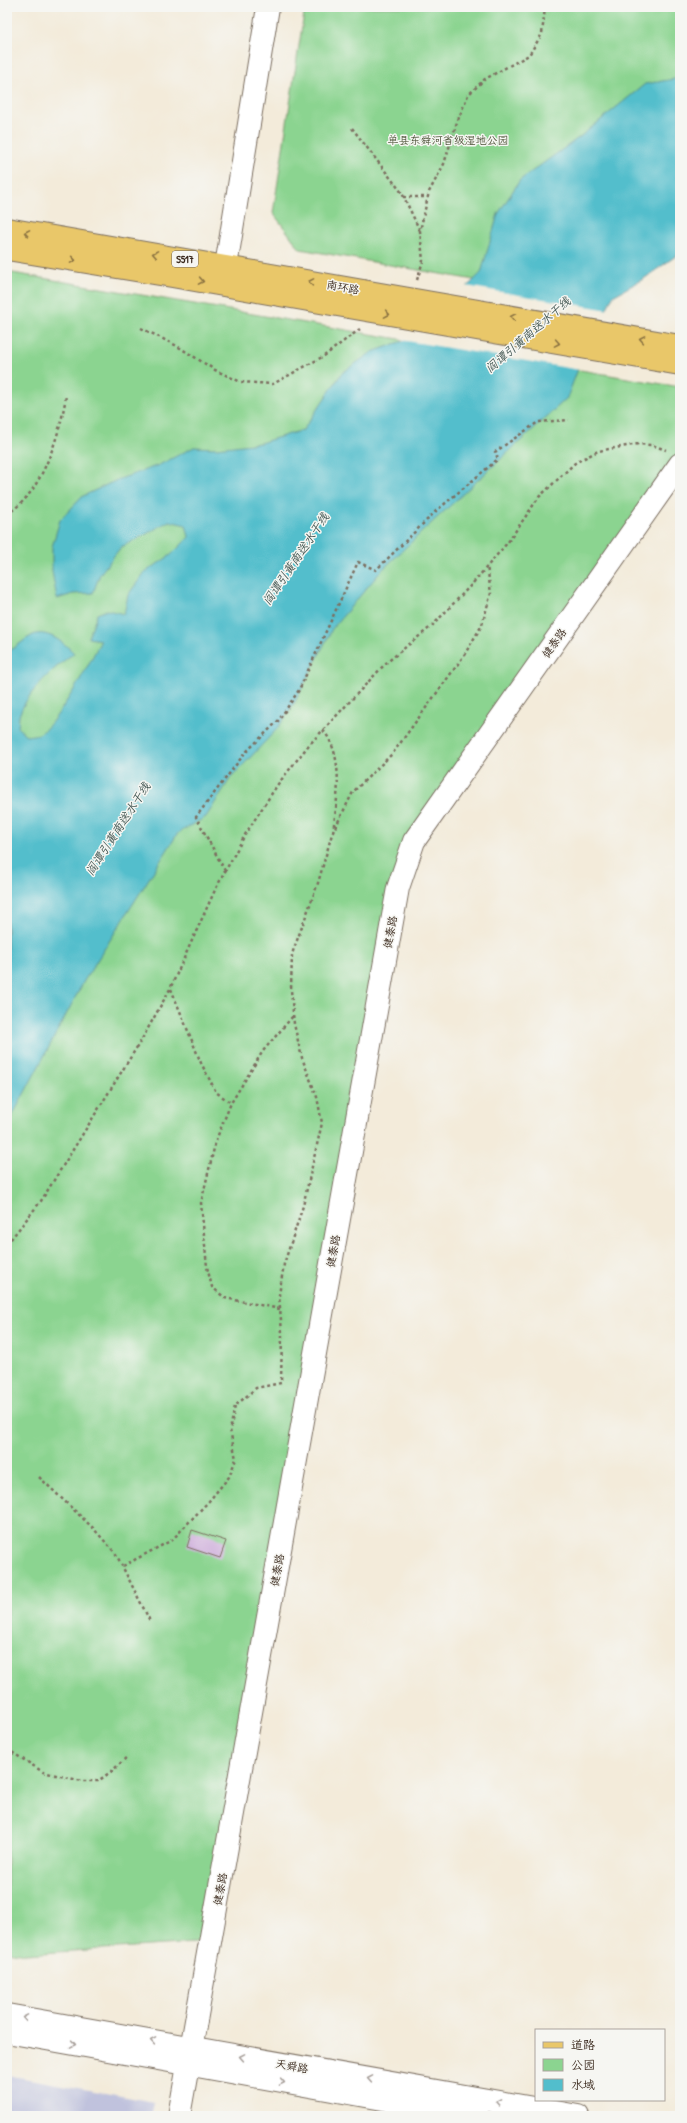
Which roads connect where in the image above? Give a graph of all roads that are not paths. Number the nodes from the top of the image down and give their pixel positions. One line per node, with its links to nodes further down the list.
1 (268, 7): 4 (street)
2 (7, 229): 4 (main road, 南环路 / S517, one-way to 2)
3 (7, 249): 6 (main road, 南环路 / S517, one-way to 6, bridge)
4 (226, 266): 5 (main road, 南环路 / S517, one-way to 4, bridge)
5 (680, 346)
6 (680, 364)
7 (676, 459): 10 (street, 健泰路)
8 (7, 2015): 10 (street, 天舜路, one-way to 8)
9 (7, 2032): 10 (street, 天舜路, one-way to 10)
10 (190, 2057): 11 (street, 健泰路); 12 (street, 天舜路, one-way to 12); 13 (street, 天舜路, one-way to 10)
11 (179, 2116)
12 (478, 2116)
13 (578, 2116)

